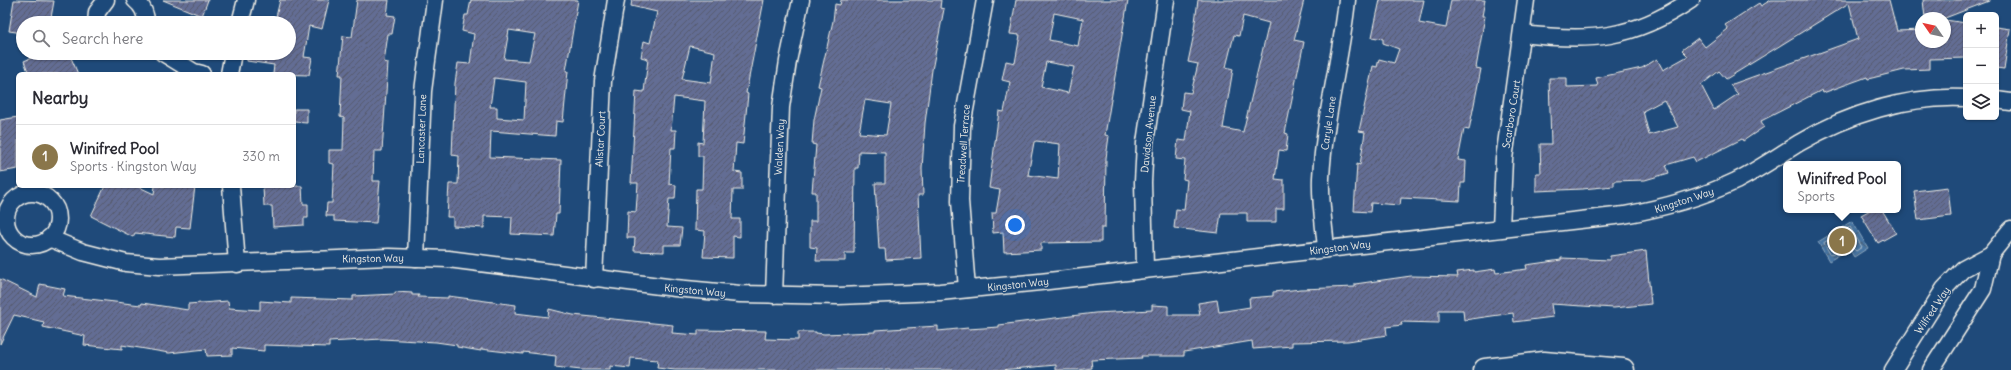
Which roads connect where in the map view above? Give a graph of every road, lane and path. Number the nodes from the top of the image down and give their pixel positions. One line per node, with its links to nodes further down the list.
1 (106, 0): 12 (street)
2 (135, 0): 13 (street)
3 (246, 0): 14 (street)
4 (435, 0): 29 (street, Lancaster Lane)
5 (616, 0): 32 (street, Alistar Court)
6 (801, 0): 34 (street, Walden Way)
7 (985, 0): 33 (street, Treadwell Terrace)
8 (1166, 0): 31 (street, Davidson Avenue)
9 (1347, 0): 27 (street, Caryle Lane)
10 (1526, 0): 15 (street, Scarboro Court)
11 (1691, 0): 15 (street)
12 (97, 16)
13 (145, 16)
14 (242, 16)
15 (1522, 34): 24 (street, Scarboro Court)
16 (174, 60): 18 (street)
17 (233, 60): 19 (street)
18 (194, 72)
19 (230, 72)
20 (1963, 98): 24 (street, Kingston Way)
21 (1999, 100): 22 (street)
22 (2011, 102)
23 (231, 188): 30 (street)
24 (1501, 228): 27 (street, Kingston Way)
25 (2011, 229): 28 (street)
26 (49, 238): 30 (street, Kingston Way)
27 (1326, 248): 31 (street, Kingston Way)
28 (1991, 254): 37 (street, Wilfred Way); 38 (street)
29 (416, 258): 30 (street, Kingston Way); 32 (street, Kingston Way)
30 (237, 264)
31 (1145, 269): 33 (street, Kingston Way)
32 (594, 279): 34 (street, Kingston Way)
33 (967, 289): 34 (street, Kingston Way)
34 (774, 295)
35 (1485, 370): 36 (main road)
36 (1623, 370)
37 (1893, 370)
38 (1931, 370)

